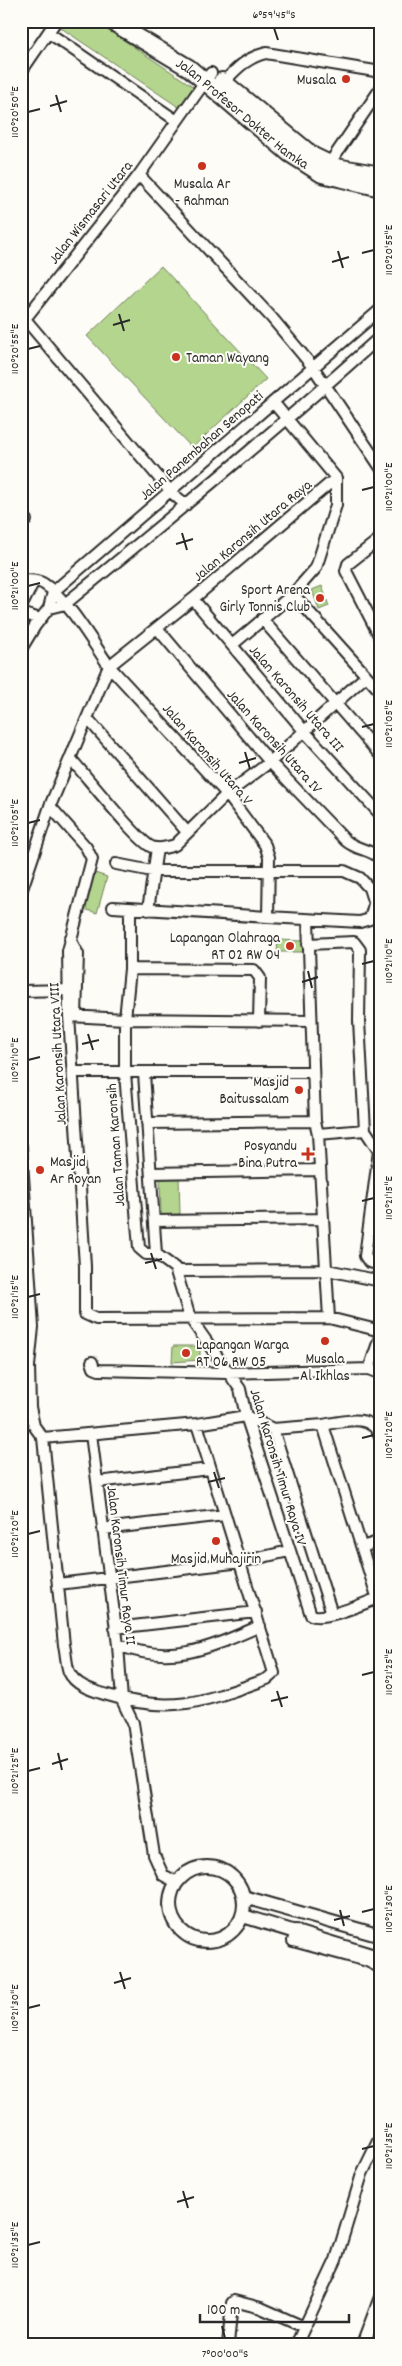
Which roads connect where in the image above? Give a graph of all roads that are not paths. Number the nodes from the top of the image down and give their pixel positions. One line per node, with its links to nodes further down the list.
1 (56, 21): 4 (street)
2 (112, 21): 7 (main road, Jalan Profesor Dokter Hamka)
3 (133, 21): 7 (main road, Jalan Profesor Dokter Hamka)
4 (49, 33): 5 (street); 9 (street)
5 (21, 72)
6 (381, 72): 7 (street, Jalan Wismasari Utara)
7 (214, 79): 9 (street, Jalan Wismasari Utara); 10 (main road, Jalan Profesor Dokter Hamka); 13 (main road, Jalan Profesor Dokter Hamka)
8 (381, 88): 10 (street)
9 (177, 121): 11 (street, Jalan Wismasari Utara)
10 (329, 164): 12 (main road, Jalan Profesor Dokter Hamka)
11 (140, 175): 15 (street, Jalan Wismasari Utara); 17 (street)
12 (381, 175)
13 (381, 188)
14 (381, 309): 17 (street, Jalan Panembahan Senopati)
15 (23, 319): 23 (street, Jalan Wismasari Utara)
16 (381, 336): 18 (street)
17 (313, 367): 18 (street); 19 (street, Jalan Panembahan Senopati)
18 (327, 384): 20 (street); 21 (street)
19 (273, 402): 20 (street); 23 (street, Jalan Panembahan Senopati)
20 (287, 419): 22 (street); 24 (street)
21 (381, 468)
22 (336, 478): 29 (street); 30 (street, Jalan Karonsih Utara Raya)
23 (171, 492): 24 (street, Jalan Wismasari Utara); 28 (street, Jalan Panembahan Senopati)
24 (183, 507): 31 (street)
25 (381, 538): 38 (street)
26 (21, 580): 27 (street)
27 (34, 581): 28 (street); 32 (street)
28 (53, 592): 31 (street); 33 (street)
29 (293, 594): 36 (street); 42 (street)
30 (193, 599): 37 (street, Jalan Karonsih Utara Raya); 39 (street, Jalan Karonsih Utara III)
31 (65, 604): 33 (street); 41 (street)
32 (21, 607)
33 (49, 608): 35 (street)
34 (21, 613): 35 (street)
35 (40, 619): 40 (street)
36 (262, 620): 39 (street); 44 (street)
37 (157, 628): 41 (street, Jalan Karonsih Utara Raya); 49 (street, Jalan Karonsih Utara IV)
38 (381, 639)
39 (232, 645): 46 (street, Jalan Karonsih Utara III)
40 (21, 649)
41 (110, 666): 45 (street, Jalan Karonsih Utara Raya); 50 (street, Jalan Karonsih Utara V)
42 (366, 676): 43 (street); 44 (street)
43 (381, 692)
44 (335, 706): 46 (street); 47 (street)
45 (88, 719): 48 (street, Jalan Karonsih Utara Raya); 53 (street)
46 (304, 732): 49 (street); 52 (street, Jalan Karonsih Utara III)
47 (381, 756)
48 (70, 758): 51 (street, Jalan Karonsih Utara Raya); 54 (street)
49 (270, 762): 50 (street); 55 (street, Jalan Karonsih Utara IV)
50 (227, 794): 53 (street); 57 (street, Jalan Karonsih Utara V)
51 (50, 806): 59 (street, Jalan Karonsih Utara Raya); 65 (street, Jalan Karonsih Utara VIII)
52 (381, 815)
53 (187, 832): 54 (street)
54 (157, 848): 58 (street)
55 (381, 859)
56 (116, 864): 58 (street)
57 (269, 869): 58 (street); 63 (street, Jalan Karonsih Utara V); 64 (street)
58 (152, 871): 62 (street)
59 (21, 892)
60 (113, 907): 61 (street)
61 (130, 909): 62 (street); 67 (street, Jalan Taman Karonsih)
62 (148, 910): 63 (street)
63 (268, 917): 64 (street)
64 (308, 920): 66 (street)
65 (70, 938): 68 (street, Jalan Karonsih Utara VIII); 70 (street)
66 (308, 944): 73 (street); 80 (street)
67 (130, 969): 71 (street, Jalan Taman Karonsih); 72 (street)
68 (68, 990): 69 (street); 70 (street, Jalan Karonsih Utara VIII)
69 (21, 991)
70 (73, 1016): 71 (street); 74 (street, Jalan Karonsih Utara VIII)
71 (124, 1019): 72 (street); 76 (street, Jalan Taman Karonsih)
72 (259, 1021): 73 (street)
73 (311, 1021): 75 (street)
74 (74, 1072): 76 (street); 92 (street, Jalan Karonsih Utara VIII)
75 (314, 1072): 77 (street); 78 (street)
76 (125, 1073): 77 (street); 87 (street, Jalan Taman Karonsih)
77 (144, 1073): 79 (street)
78 (315, 1121): 79 (street); 81 (street)
79 (148, 1123): 84 (street)
80 (365, 1130): 81 (street); 88 (street)
81 (318, 1134): 83 (street)
82 (21, 1146): 105 (street)
83 (320, 1170): 84 (street); 85 (street)
84 (152, 1173): 86 (street)
85 (322, 1219): 86 (street); 89 (street)
86 (154, 1222): 87 (street)
87 (156, 1254): 90 (street, Jalan Taman Karonsih)
88 (381, 1265)
89 (327, 1270): 90 (street); 91 (street); 93 (street)
90 (176, 1272): 92 (street)
91 (381, 1281)
92 (190, 1318): 93 (street); 97 (street, Jalan Karonsih Timur Raya IV)
93 (329, 1318): 94 (street)
94 (381, 1332): 96 (street)
95 (92, 1362): 97 (street)
96 (368, 1368): 97 (street); 98 (street)
97 (227, 1373): 99 (street, Jalan Karonsih Timur Raya IV)
98 (381, 1374)
99 (246, 1416): 100 (street); 102 (street); 112 (street, Jalan Karonsih Timur Raya IV)
100 (197, 1424): 103 (street); 106 (street)
101 (323, 1425): 102 (street); 104 (street); 111 (street)
102 (273, 1428): 119 (street, Jalan Karonsih Timur Raya IV)
103 (91, 1434): 105 (street); 107 (street, Jalan Karonsih Timur Raya II)
104 (380, 1435)
105 (43, 1438): 115 (street)
106 (210, 1469): 107 (street); 108 (street)
107 (97, 1482): 109 (street, Jalan Karonsih Timur Raya II)
108 (225, 1515): 109 (street); 113 (street)
109 (103, 1529): 114 (street, Jalan Karonsih Timur Raya II)
110 (381, 1541): 111 (street)
111 (362, 1547): 116 (street)
112 (289, 1551): 113 (street); 119 (street, Jalan Karonsih Timur Raya IV)
113 (241, 1562): 114 (street); 118 (street)
114 (109, 1578): 115 (street); 121 (street, Jalan Karonsih Timur Raya II)
115 (58, 1584): 123 (street)
116 (379, 1598): 117 (street); 119 (street, Jalan Karonsih Timur Raya IV)
117 (381, 1609)
118 (256, 1612): 120 (street); 121 (street)
119 (332, 1614)
120 (260, 1626): 122 (street); 123 (street)
121 (115, 1628): 122 (street, Jalan Karonsih Timur Raya II)
122 (118, 1645): 123 (street, Jalan Karonsih Timur Raya II)
123 (122, 1700): 124 (street)
124 (176, 1882): 125 (street); 126 (street)
125 (244, 1897): 126 (street); 128 (street)
126 (243, 1916): 127 (street)
127 (296, 1930): 129 (street); 130 (street)
128 (381, 1936)
129 (381, 1958)
130 (381, 1968)
131 (381, 2134): 133 (street)
132 (381, 2297): 136 (street)
133 (304, 2327): 134 (street); 135 (street)
134 (228, 2345)
135 (296, 2345)
136 (363, 2345)

